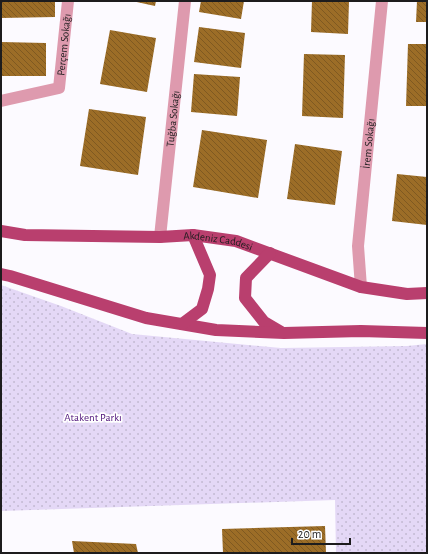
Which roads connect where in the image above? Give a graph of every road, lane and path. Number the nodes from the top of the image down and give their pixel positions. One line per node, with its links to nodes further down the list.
1 (68, 1): 4 (street, Perçem Sokağı)
2 (185, 1): 7 (street, Tuğba Sokağı)
3 (382, 1): 10 (street, İrem Sokağı)
4 (1, 101)
5 (1, 231): 7 (main road, Akdeniz Caddesi)
6 (193, 235): 7 (main road, Akdeniz Caddesi); 8 (main road, Akdeniz Caddesi); 12 (main road)
7 (160, 237)
8 (270, 253): 10 (main road, Akdeniz Caddesi); 13 (main road)
9 (1, 274): 12 (main road)
10 (360, 287): 11 (main road, Akdeniz Caddesi)
11 (427, 293)
12 (182, 324): 13 (main road)
13 (284, 333): 14 (main road)
14 (427, 333)

